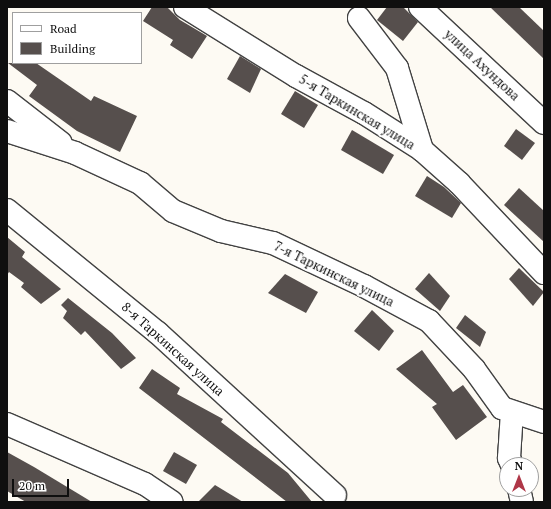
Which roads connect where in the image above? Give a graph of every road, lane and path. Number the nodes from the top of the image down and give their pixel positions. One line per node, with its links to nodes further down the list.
1 (185, 7): 7 (street, 5-я Таркинская улица)
2 (420, 7): 5 (street, улица Ахундова)
3 (359, 18): 7 (street)
4 (7, 100): 8 (street, 7-я Таркинская улица)
5 (544, 124)
6 (7, 131): 8 (street, 7-я Таркинская улица)
7 (422, 150): 10 (street, 5-я Таркинская улица)
8 (75, 153): 11 (street, 7-я Таркинская улица)
9 (7, 210): 15 (street, 8-я Таркинская улица)
10 (544, 273)
11 (512, 412): 12 (street, 7-я Таркинская улица); 14 (street)
12 (544, 422)
13 (7, 424): 16 (street)
14 (509, 457)
15 (335, 495)
16 (172, 502)

